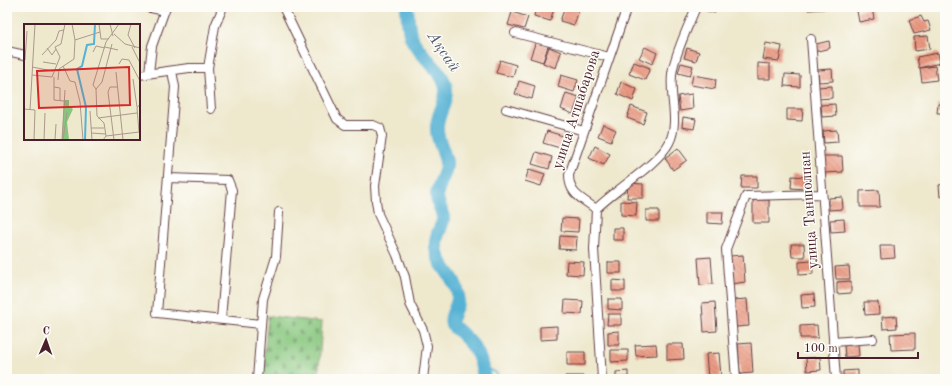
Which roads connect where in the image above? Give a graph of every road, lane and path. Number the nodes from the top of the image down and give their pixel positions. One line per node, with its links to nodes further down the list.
1 (146, 7): 6 (street)
2 (223, 7): 12 (street)
3 (283, 7): 28 (street)
4 (627, 7): 11 (street, улица Атшабарова)
5 (696, 7): 21 (street)
6 (166, 9): 14 (street)
7 (515, 33): 11 (street)
8 (811, 39): 20 (street, улица Таншолпан)
9 (7, 51): 10 (street)
10 (24, 55)
11 (609, 57): 18 (street, улица Атшабарова)
12 (208, 68): 13 (street); 17 (street)
13 (172, 71): 14 (street); 19 (street)
14 (148, 73): 15 (street)
15 (140, 74)
16 (506, 108): 18 (street)
17 (211, 109)
18 (584, 131): 21 (street, улица Атшабарова)
19 (168, 178): 23 (street); 23 (street)
20 (822, 194): 26 (street, улица Таншолпан); 30 (street)
21 (596, 209): 29 (street)
22 (279, 212): 24 (street)
23 (221, 319): 24 (street)
24 (261, 324): 27 (street)
25 (873, 339): 26 (street)
26 (833, 342): 31 (street, улица Таншолпан)
27 (257, 379)
28 (423, 379)
29 (602, 379)
30 (736, 379)
31 (836, 379)

